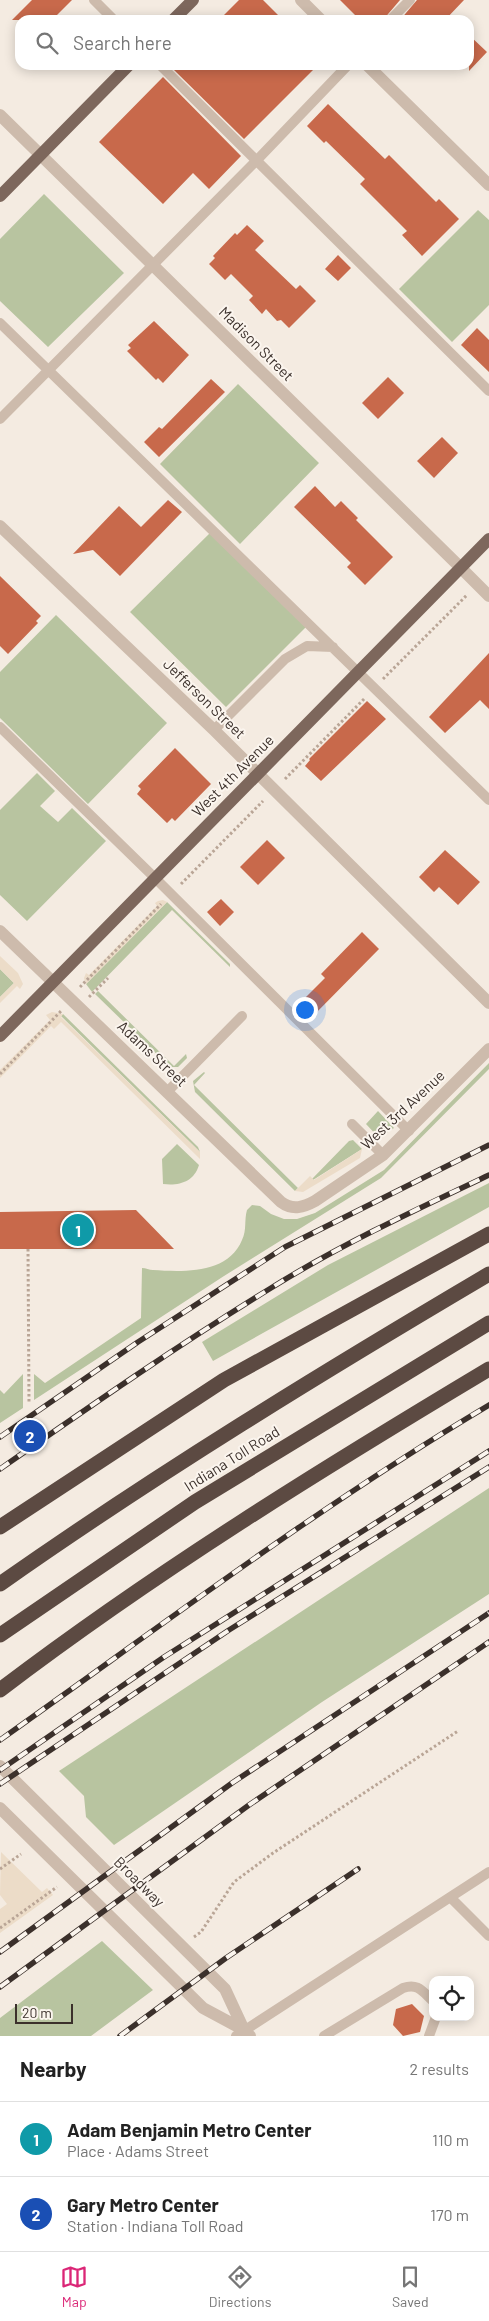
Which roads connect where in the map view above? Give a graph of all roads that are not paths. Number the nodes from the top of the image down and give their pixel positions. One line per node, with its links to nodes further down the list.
1 (94, 0): 5 (lane)
2 (193, 0): 6 (main road)
3 (301, 0): 7 (street)
4 (410, 0): 8 (lane)
5 (109, 15)
6 (178, 15)
7 (316, 15)
8 (395, 15)
9 (124, 70): 14 (main road)
10 (165, 70): 15 (lane)
11 (343, 70): 15 (lane)
12 (372, 70): 16 (street)
13 (0, 114): 14 (street, Madison Street)
14 (41, 155): 17 (main road); 18 (street, Madison Street)
15 (257, 160): 18 (lane); 21 (lane)
16 (489, 185)
17 (0, 196)
18 (153, 265): 20 (lane); 25 (street, Madison Street)
19 (0, 323): 20 (lane)
20 (48, 369): 22 (lane); 27 (lane)
21 (489, 391)
22 (0, 419)
23 (0, 526): 30 (street, Jefferson Street)
24 (489, 539): 25 (main road, West 4th Avenue)
25 (461, 568): 26 (street, Madison Street); 28 (main road, West 4th Avenue)
26 (489, 596)
27 (333, 647): 28 (lane); 30 (lane)
28 (358, 672): 31 (main road, West 4th Avenue); 32 (lane)
29 (0, 727): 33 (lane)
30 (214, 730): 31 (street, Jefferson Street)
31 (257, 774): 33 (main road, West 4th Avenue); 36 (street, Jefferson Street)
32 (489, 800)
33 (155, 878): 35 (main road, West 4th Avenue); 42 (lane)
34 (0, 931): 35 (street, Adams Street)
35 (52, 982): 38 (main road, West 4th Avenue); 40 (street, Adams Street)
36 (489, 1003)
37 (242, 1016): 40 (lane)
38 (0, 1036)
39 (489, 1049): 42 (street, West 3rd Avenue)
40 (168, 1091): 44 (street, Adams Street)
41 (352, 1124): 43 (lane)
42 (409, 1131): 43 (street, West 3rd Avenue)
43 (383, 1155): 44 (street, West 3rd Avenue)
44 (281, 1202)
45 (489, 1234): 49 (highway)
46 (489, 1274): 50 (highway, Indiana Toll Road)
47 (489, 1322): 51 (highway, Indiana Toll Road)
48 (489, 1369): 52 (highway)
49 (0, 1527)
50 (0, 1584)
51 (0, 1634)
52 (0, 1690)
53 (0, 1766): 60 (street, Broadway)
54 (0, 1808): 60 (street)
55 (489, 1872): 56 (lane)
56 (451, 1898): 57 (lane); 60 (lane)
57 (489, 1936)
58 (429, 1997): 61 (lane)
59 (435, 2021): 62 (lane)
60 (243, 2034)
61 (324, 2036)
62 (429, 2036)

